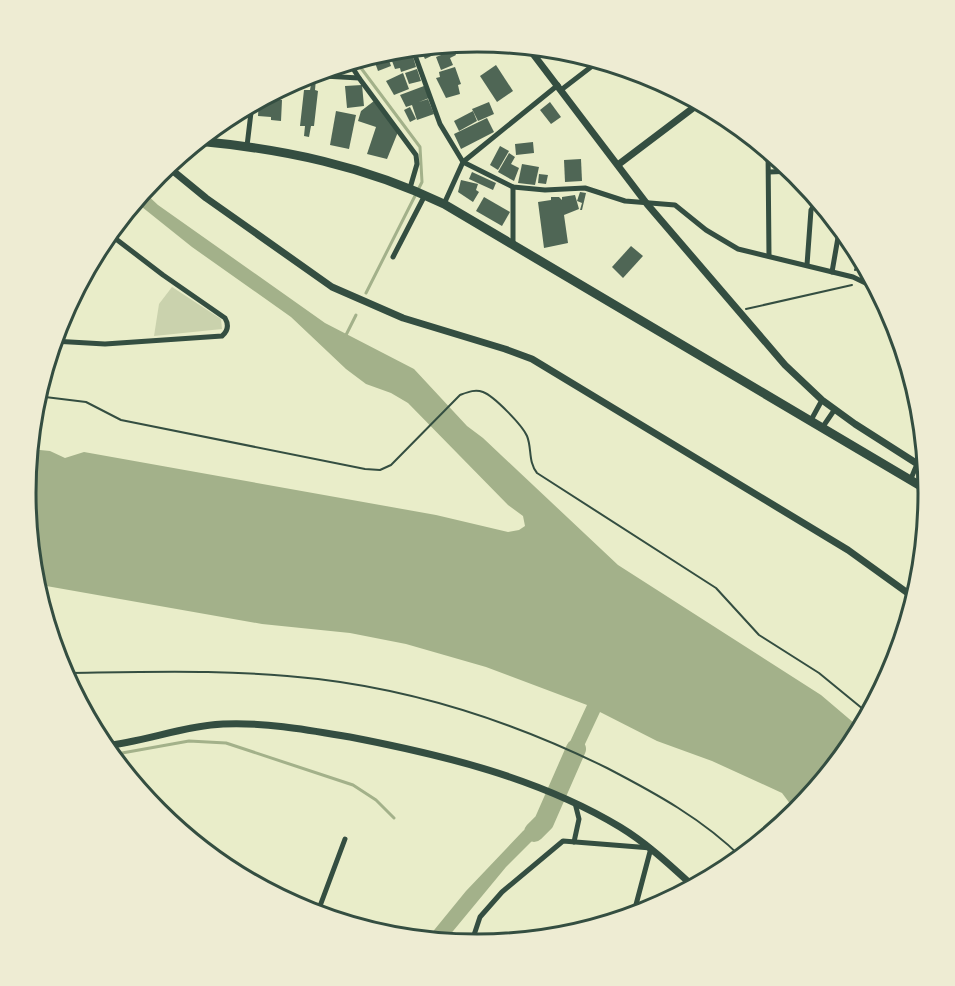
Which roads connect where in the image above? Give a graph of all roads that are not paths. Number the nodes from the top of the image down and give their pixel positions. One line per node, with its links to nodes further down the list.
1 (534, 55): 7 (street)
2 (415, 56): 13 (street)
3 (590, 67): 7 (street)
4 (354, 70): 6 (street)
5 (332, 76): 6 (street)
6 (359, 78): 19 (street)
7 (560, 87): 13 (street); 14 (street)
8 (693, 108): 14 (street)
9 (251, 115): 11 (street)
10 (210, 142): 11 (highway)
11 (248, 146): 19 (highway)
12 (768, 161): 16 (street)
13 (463, 162): 18 (street); 20 (street)
14 (619, 164): 21 (street)
15 (174, 172): 40 (street)
16 (769, 172): 17 (street); 26 (street)
17 (780, 172)
18 (513, 187): 21 (street); 25 (street)
19 (418, 191): 20 (highway); 27 (street)
20 (444, 204): 25 (highway)
21 (647, 204): 26 (street); 32 (street)
22 (813, 207): 28 (street)
23 (838, 238): 29 (street)
24 (117, 239): 31 (street)
25 (513, 245): 34 (highway)
26 (769, 256): 28 (street)
27 (393, 257)
28 (807, 265): 29 (street)
29 (832, 272): 30 (street)
30 (866, 283)
31 (63, 342)
32 (822, 400): 33 (street); 34 (street)
33 (834, 409): 35 (street); 37 (street)
34 (810, 422): 35 (highway)
35 (822, 429): 38 (highway)
36 (918, 461): 37 (street)
37 (916, 464): 38 (street)
38 (910, 481): 39 (highway)
39 (919, 486)
40 (908, 592)
41 (114, 744): 42 (street)
42 (575, 803): 44 (street); 45 (street)
43 (345, 839): 47 (street)
44 (574, 842): 45 (street); 49 (street)
45 (651, 848): 46 (street); 48 (street)
46 (687, 881)
47 (320, 905)
48 (636, 905)
49 (474, 934)

